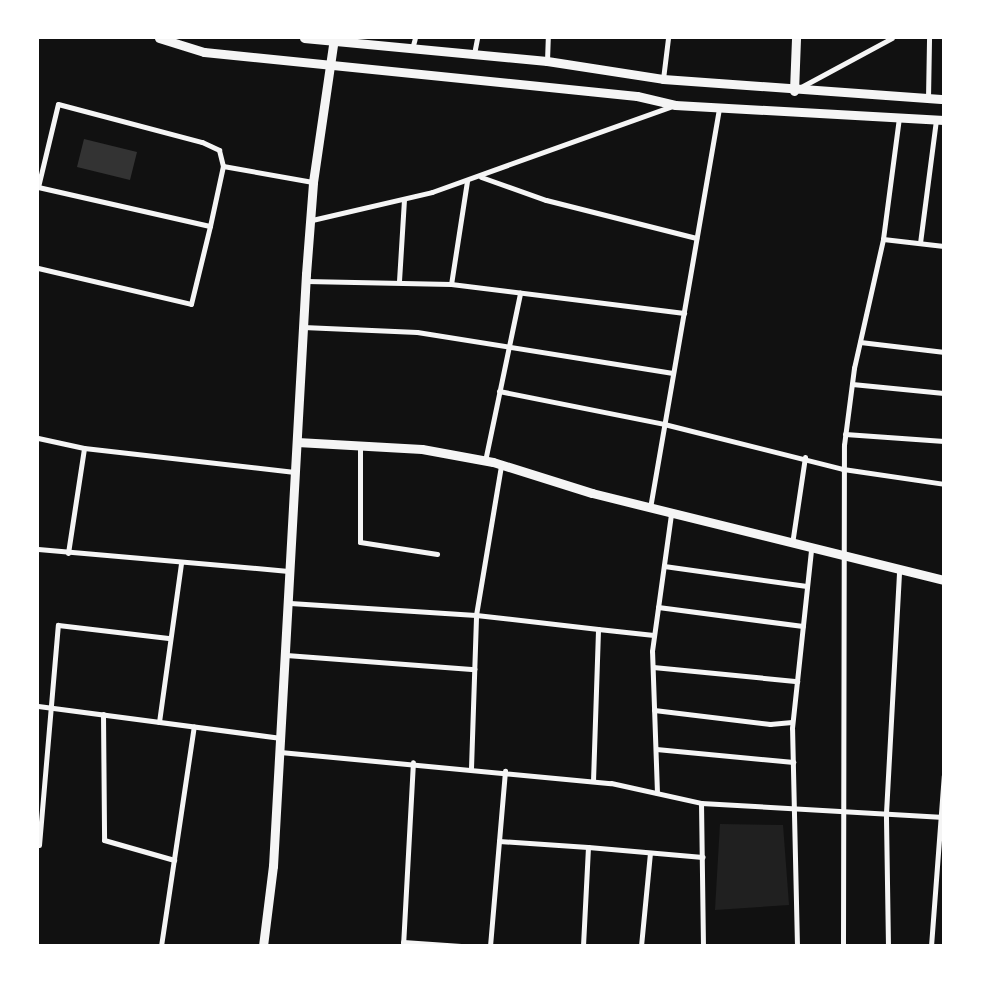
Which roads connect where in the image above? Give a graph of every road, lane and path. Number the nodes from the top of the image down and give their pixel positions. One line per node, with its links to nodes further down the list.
1 (159, 38): 10 (street)
2 (304, 38): 11 (street)
3 (415, 38): 12 (street)
4 (476, 38): 13 (street)
5 (548, 38): 14 (street)
6 (668, 38): 16 (street)
7 (796, 38): 17 (street)
8 (889, 38): 17 (street)
9 (929, 38): 18 (street)
10 (177, 39): 15 (street)
11 (334, 39): 12 (street); 15 (street)
12 (412, 49): 13 (street)
13 (474, 54): 14 (street)
14 (546, 61): 16 (street)
15 (330, 63): 20 (street); 27 (street)
16 (663, 80): 17 (street)
17 (794, 91): 18 (street)
18 (928, 98): 19 (street)
19 (944, 99)
20 (675, 104): 21 (street); 25 (street)
21 (719, 106): 22 (street); 32 (street)
22 (899, 118): 23 (street); 33 (street)
23 (940, 120): 34 (street)
24 (223, 166): 27 (street); 28 (street); 31 (street)
25 (480, 176): 26 (street); 32 (street)
26 (467, 180): 29 (street); 39 (street)
27 (313, 182): 30 (street)
28 (38, 187): 31 (street)
29 (404, 199): 30 (street); 38 (street)
30 (312, 220): 37 (street)
31 (210, 226): 36 (street)
32 (696, 238): 41 (street)
33 (883, 239): 34 (street); 43 (street)
34 (920, 243): 35 (street)
35 (944, 246)
36 (38, 268)
37 (306, 281): 38 (street); 42 (street)
38 (400, 281): 39 (street)
39 (451, 284): 40 (street)
40 (520, 293): 41 (street); 44 (street)
41 (684, 313): 46 (street)
42 (303, 328): 44 (street); 54 (street)
43 (860, 342): 45 (street); 47 (street)
44 (508, 346): 46 (street); 48 (street)
45 (944, 352)
46 (673, 373): 50 (street)
47 (852, 384): 49 (street); 51 (street)
48 (499, 391): 50 (street); 58 (street)
49 (944, 393)
50 (664, 424): 57 (street); 63 (street)
51 (845, 434): 53 (street); 60 (street)
52 (38, 438): 56 (street)
53 (944, 441)
54 (297, 442): 55 (street); 61 (street)
55 (360, 445): 58 (street); 69 (street)
56 (84, 448): 61 (street); 68 (street)
57 (805, 457): 60 (street); 65 (street)
58 (485, 461): 59 (street)
59 (501, 465): 63 (street); 79 (street)
60 (843, 469): 62 (street); 70 (street)
61 (296, 472): 74 (street)
62 (944, 484)
63 (650, 508): 64 (street)
64 (672, 514): 65 (street); 72 (street)
65 (792, 545): 67 (street)
66 (38, 549): 68 (street)
67 (811, 550): 70 (street); 76 (street)
68 (68, 553): 71 (street)
69 (437, 554)
70 (841, 557): 73 (street); 107 (street)
71 (181, 563): 74 (street); 83 (street)
72 (664, 566): 76 (street); 78 (street)
73 (899, 570): 75 (street); 108 (street)
74 (291, 571): 77 (street)
75 (944, 580)
76 (807, 586): 80 (street)
77 (290, 603): 79 (street); 84 (street)
78 (658, 607): 80 (street); 82 (street)
79 (476, 615): 81 (street); 86 (street)
80 (803, 626): 87 (street)
81 (598, 630): 82 (street); 103 (street)
82 (654, 635): 85 (street)
83 (168, 638): 89 (street); 92 (street)
84 (286, 655): 86 (street); 95 (street)
85 (652, 667): 87 (street); 90 (street)
86 (474, 669): 100 (street)
87 (797, 681): 93 (street)
88 (38, 706): 89 (street)
89 (51, 708): 91 (street); 111 (street)
90 (654, 710): 93 (street); 96 (street)
91 (103, 714): 92 (street); 115 (street)
92 (159, 722): 94 (street)
93 (792, 722): 99 (street)
94 (194, 726): 95 (street); 115 (street)
95 (281, 738): 97 (street)
96 (656, 749): 99 (street); 104 (street)
97 (280, 752): 98 (street); 118 (street)
98 (413, 762): 100 (street); 116 (street)
99 (794, 762): 106 (street)
100 (471, 768): 101 (street)
101 (505, 772): 103 (street); 110 (street)
102 (944, 775): 109 (street)
103 (593, 781): 104 (street)
104 (657, 793): 105 (street)
105 (701, 803): 106 (street); 114 (street)
106 (796, 808): 107 (street); 124 (street)
107 (841, 811): 108 (street); 125 (street)
108 (886, 813): 109 (street); 126 (street)
109 (941, 817): 127 (street)
110 (499, 841): 112 (street); 120 (street)
111 (39, 845)
112 (588, 847): 113 (street); 121 (street)
113 (650, 853): 114 (street); 122 (street)
114 (702, 857): 123 (street)
115 (174, 860): 117 (street)
116 (403, 944): 119 (street)
117 (161, 946)
118 (263, 946)
119 (461, 946)
120 (490, 946)
121 (583, 946)
122 (641, 946)
123 (703, 946)
124 (797, 946)
125 (843, 946)
126 (888, 946)
127 (931, 946)

